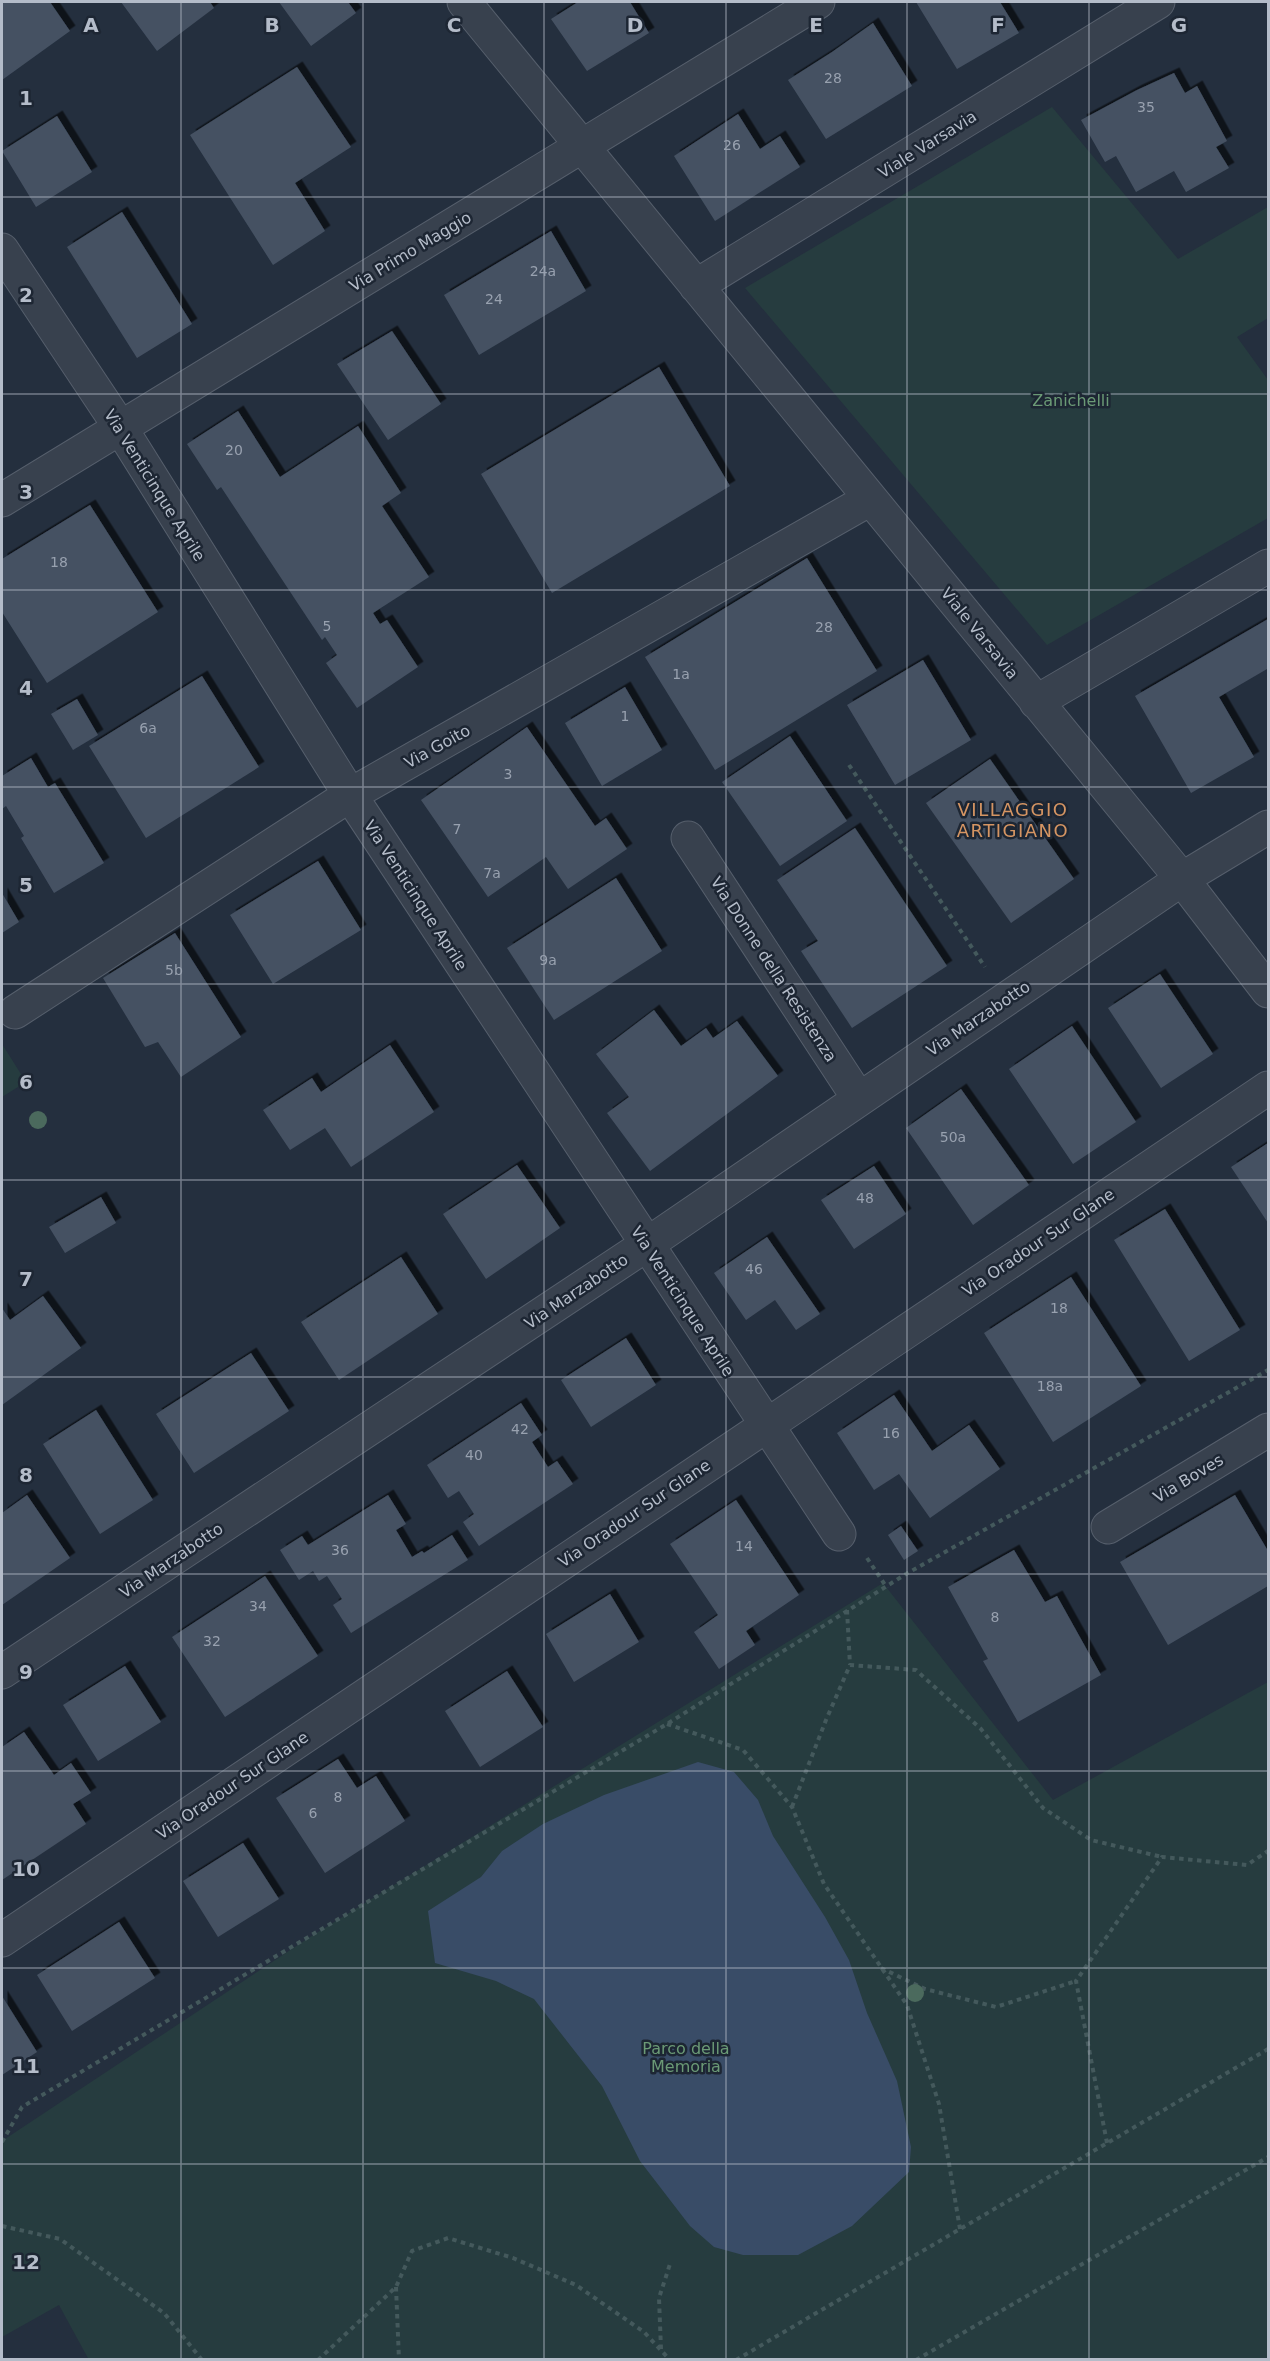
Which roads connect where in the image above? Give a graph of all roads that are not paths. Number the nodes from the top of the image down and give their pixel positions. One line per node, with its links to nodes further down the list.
1 (464, 2): 4 (street, Viale Varsavia)
2 (818, 2): 4 (street, Via Primo Maggio)
3 (1158, 2): 6 (street, Viale Varsavia)
4 (582, 146): 6 (street, Viale Varsavia); 7 (street, Via Primo Maggio)
5 (2, 250): 7 (street, Via Venticinque Aprile)
6 (696, 286): 8 (street, Viale Varsavia)
7 (120, 427): 9 (street, Via Primo Maggio); 12 (street, Via Venticinque Aprile)
8 (870, 499): 11 (street, Viale Varsavia); 12 (street, Via Goito)
9 (2, 500)
10 (1269, 566): 11 (street)
11 (1036, 702): 15 (street, Viale Varsavia)
12 (350, 795): 17 (street, Via Goito); 20 (street, Via Venticinque Aprile)
13 (1269, 827): 15 (street, Via Marzabotto)
14 (688, 838): 19 (street, Via Donne della Resistenza)
15 (1182, 879): 16 (street, Viale Varsavia); 19 (street, Via Marzabotto)
16 (1269, 991)
17 (15, 1012)
18 (1269, 1088): 21 (street, Via Oradour Sur Glane)
19 (859, 1100): 20 (street, Via Marzabotto)
20 (646, 1245): 21 (street, Via Venticinque Aprile); 25 (street, Via Marzabotto)
21 (765, 1425): 24 (street, Via Venticinque Aprile); 26 (street, Via Oradour Sur Glane)
22 (1269, 1430): 23 (street, Via Boves)
23 (1108, 1527)
24 (839, 1534)
25 (2, 1672)
26 (2, 1940)

